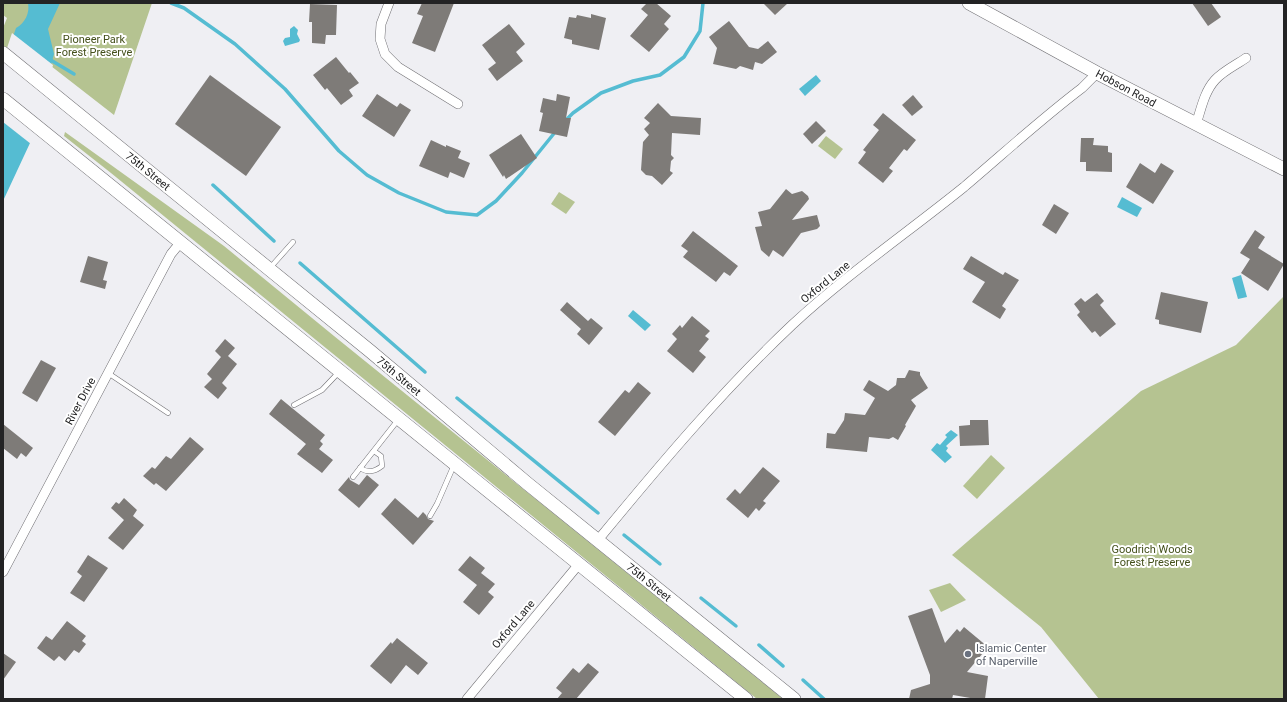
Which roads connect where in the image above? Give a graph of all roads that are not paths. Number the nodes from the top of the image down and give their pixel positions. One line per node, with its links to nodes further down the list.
1 (389, 3): 7 (street)
2 (970, 3): 5 (main road, Hobson Road)
3 (3, 53): 12 (main road, 75th Street)
4 (1246, 58): 8 (street)
5 (1097, 72): 8 (main road, Hobson Road); 23 (street, Oxford Lane)
6 (3, 99): 11 (main road)
7 (458, 104)
8 (1196, 124): 9 (main road, Hobson Road)
9 (1284, 169)
10 (293, 242): 12 (lane)
11 (180, 243): 13 (main road); 14 (street, River Drive)
12 (269, 269): 23 (main road, 75th Street)
13 (340, 371): 15 (lane); 17 (main road)
14 (108, 373): 16 (lane); 25 (street, River Drive)
15 (294, 405)
16 (168, 413)
17 (398, 418): 18 (lane); 19 (main road)
18 (374, 451): 20 (lane); 20 (lane)
19 (455, 463): 22 (lane); 24 (main road)
20 (360, 468): 21 (lane)
21 (353, 478)
22 (430, 516)
23 (598, 540): 28 (main road, 75th Street)
24 (579, 564): 26 (street, Oxford Lane); 27 (main road)
25 (3, 572)
26 (467, 699)
27 (746, 699)
28 (794, 699)

